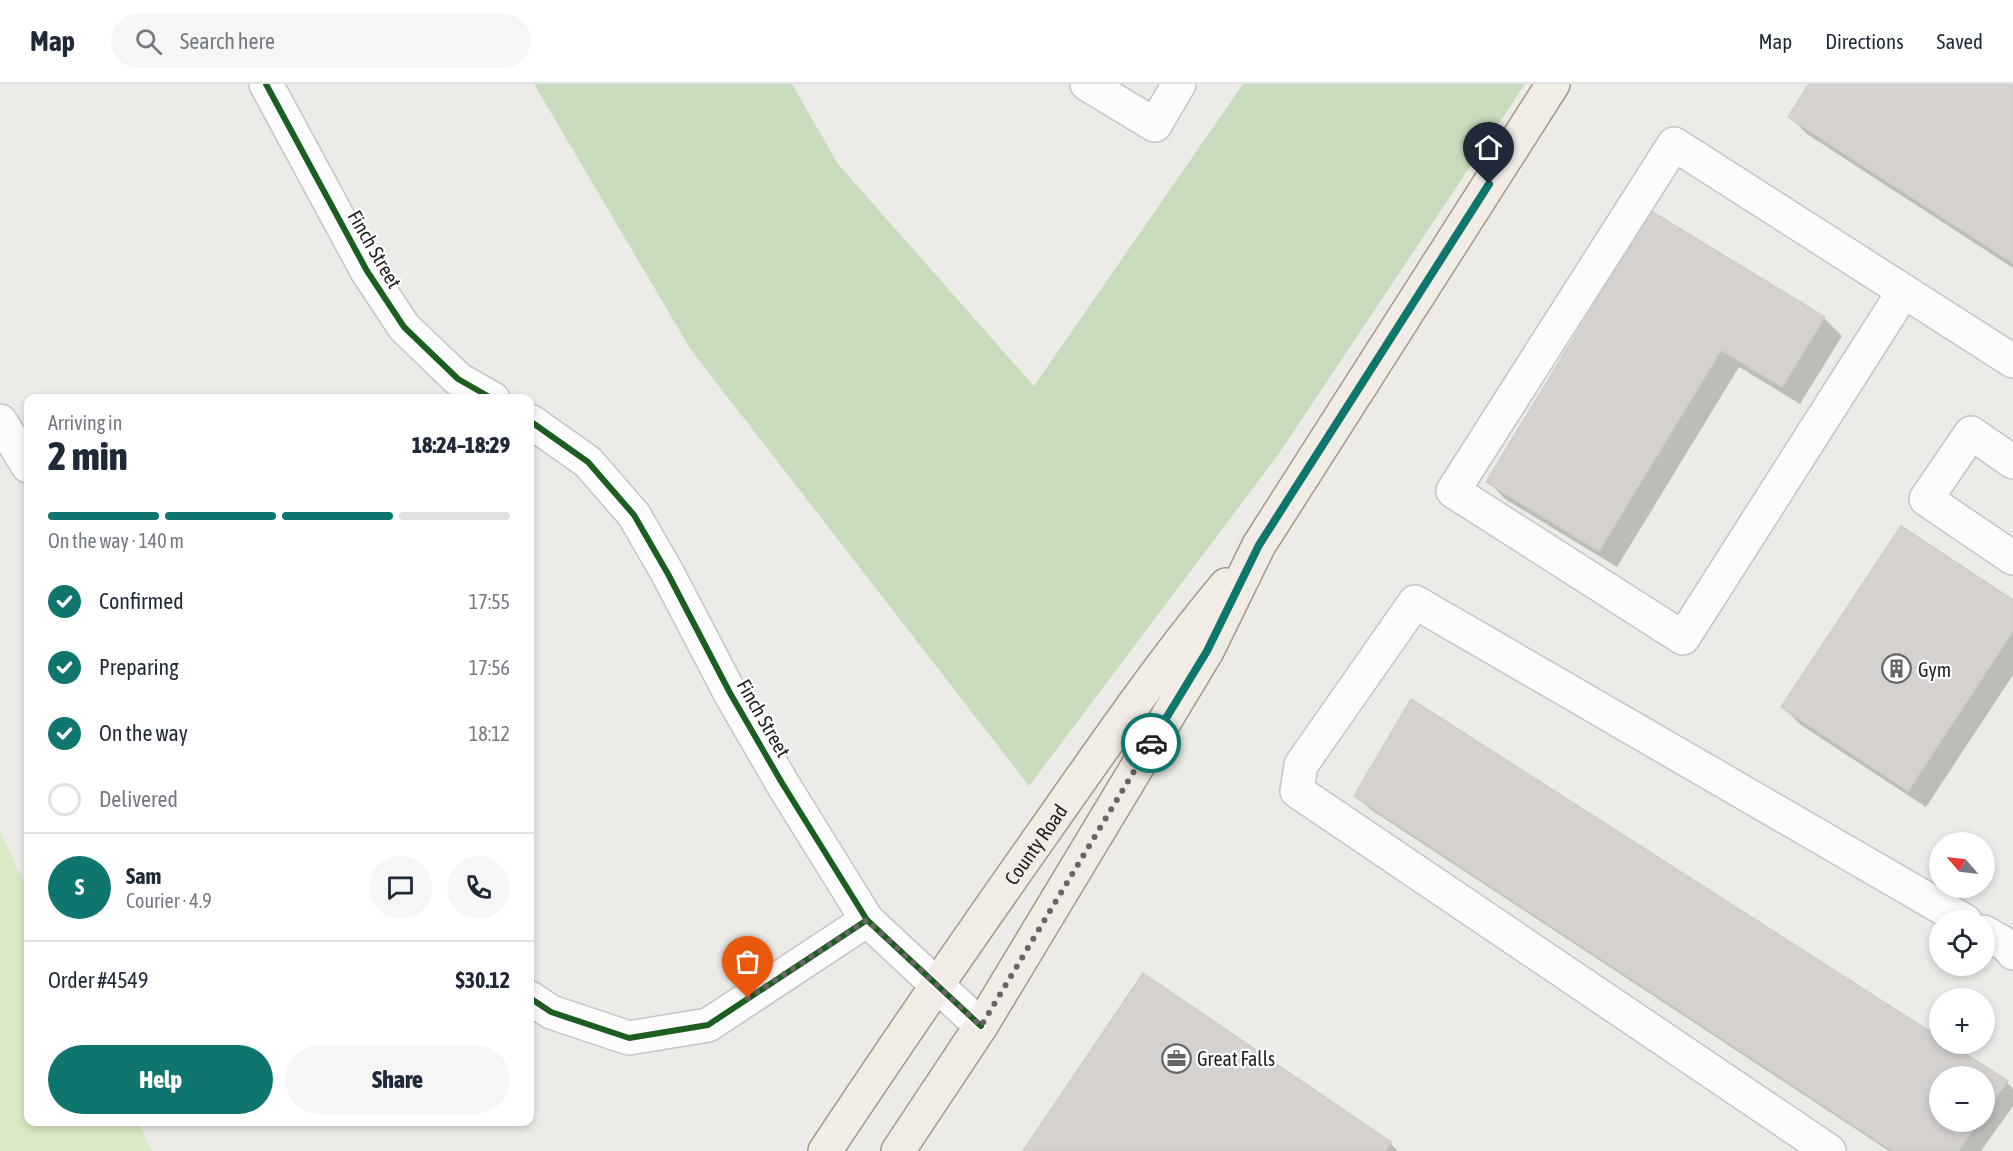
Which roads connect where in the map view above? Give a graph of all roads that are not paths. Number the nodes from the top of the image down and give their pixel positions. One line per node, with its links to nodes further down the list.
1 (266, 84): 7 (street, Finch Street)
2 (1087, 84): 3 (street)
3 (1179, 84)
4 (1553, 84): 12 (main road, County Road)
5 (1904, 291): 5 (street); 6 (street)
6 (2013, 361)
7 (484, 394)
8 (0, 421): 10 (street)
9 (534, 424): 15 (street, Finch Street)
10 (24, 460)
11 (2013, 462): 13 (street)
12 (1259, 545): 18 (main road, County Road); 20 (main road, County Road)
13 (2013, 558)
14 (1946, 910): 23 (street)
15 (867, 920): 18 (street, Finch Street); 19 (street)
16 (1995, 938): 17 (street)
17 (2013, 953)
18 (937, 985): 20 (street, Finch Street); 21 (main road, County Road)
19 (534, 1001)
20 (981, 1026): 22 (main road, County Road)
21 (825, 1151)
22 (898, 1151)
23 (1829, 1151)

